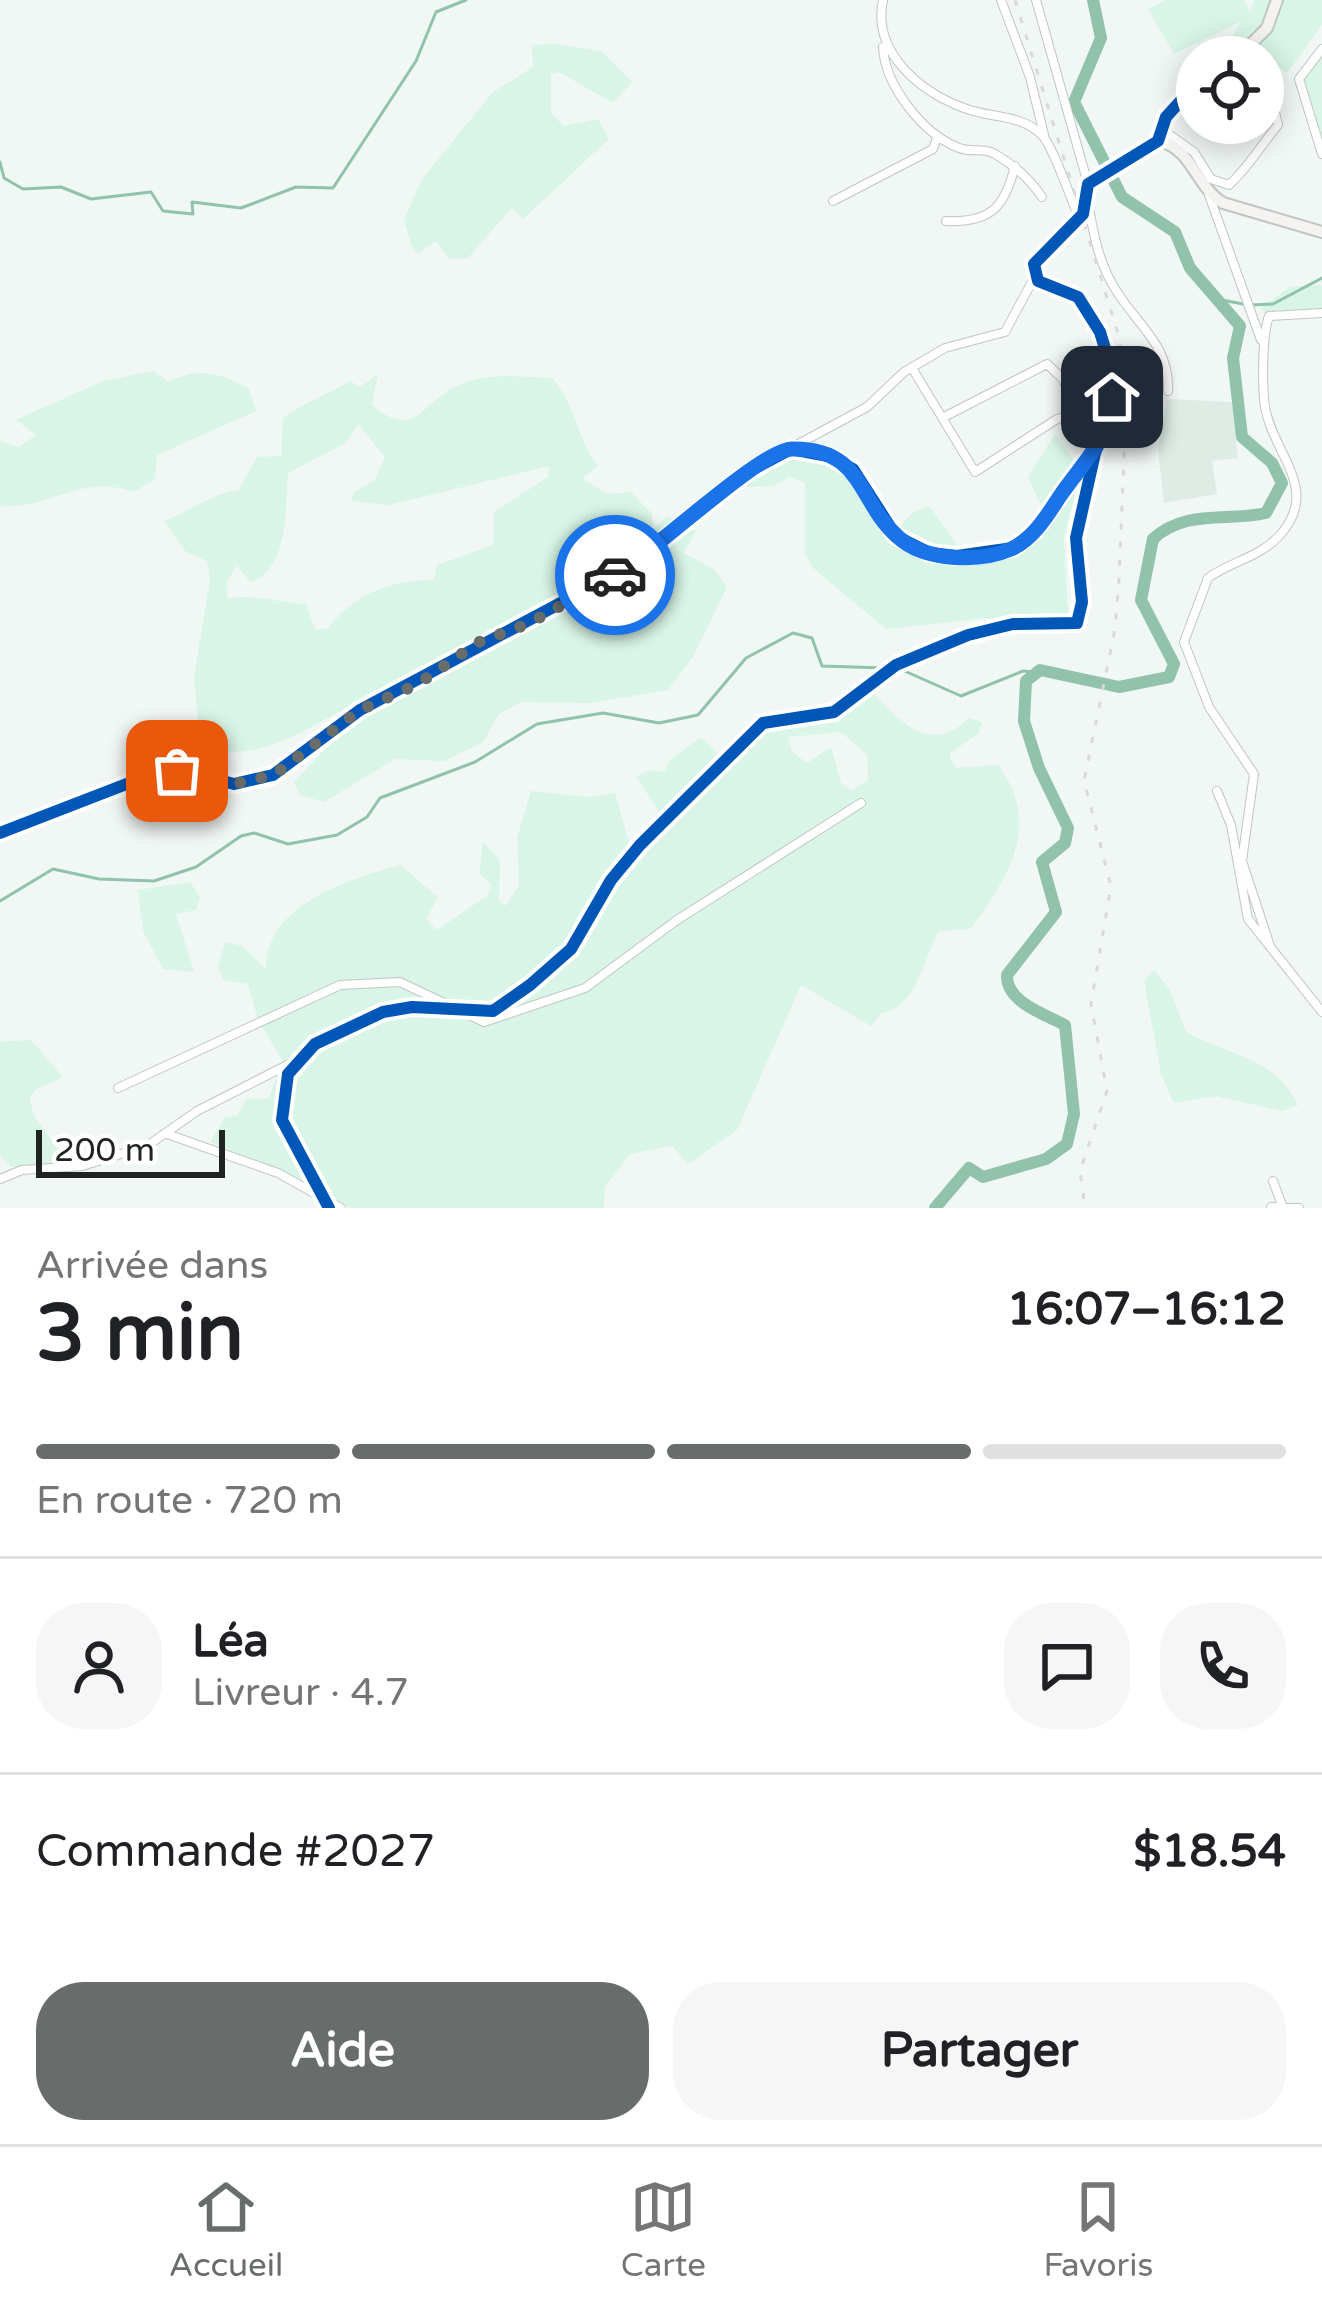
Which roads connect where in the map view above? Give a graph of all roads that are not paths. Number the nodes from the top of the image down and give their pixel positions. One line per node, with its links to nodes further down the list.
1 (883, 0): 6 (street)
2 (1001, 0): 10 (street)
3 (1036, 0): 17 (street)
4 (1276, 0): 5 (street)
5 (1259, 36)
6 (882, 40): 10 (street); 11 (street)
7 (1322, 49): 15 (street)
8 (1176, 105): 9 (street)
9 (1160, 135): 12 (street); 17 (street); 18 (street)
10 (1044, 136): 21 (street)
11 (937, 138): 16 (street); 20 (street)
12 (1176, 143)
13 (1178, 144): 14 (street)
14 (1261, 144)
15 (1322, 154)
16 (1015, 166): 19 (street); 22 (street)
17 (1090, 185): 21 (street); 28 (street)
18 (1209, 195): 23 (street); 26 (street)
19 (1042, 197)
20 (833, 201)
21 (1079, 218): 24 (street)
22 (946, 221)
23 (1322, 232)
24 (1034, 278): 27 (street); 32 (street)
25 (1322, 313): 26 (street)
26 (1261, 340): 36 (street)
27 (912, 368): 30 (street); 31 (street)
28 (1168, 391)
29 (1076, 415): 30 (street); 30 (street); 32 (street)
30 (944, 417)
31 (791, 448): 32 (street); 35 (street)
32 (1093, 452): 37 (street)
33 (1217, 791): 36 (street)
34 (860, 802): 37 (street)
35 (0, 833)
36 (1270, 946): 38 (street)
37 (458, 1012): 39 (street); 40 (street)
38 (1322, 1012)
39 (298, 1059): 41 (street); 44 (street)
40 (118, 1088)
41 (167, 1134): 42 (street); 44 (street)
42 (0, 1180)
43 (1273, 1181): 47 (street)
44 (326, 1203): 46 (street)
45 (1270, 1207): 47 (street)
46 (341, 1208)
47 (1283, 1208): 48 (street)
48 (1298, 1208)

